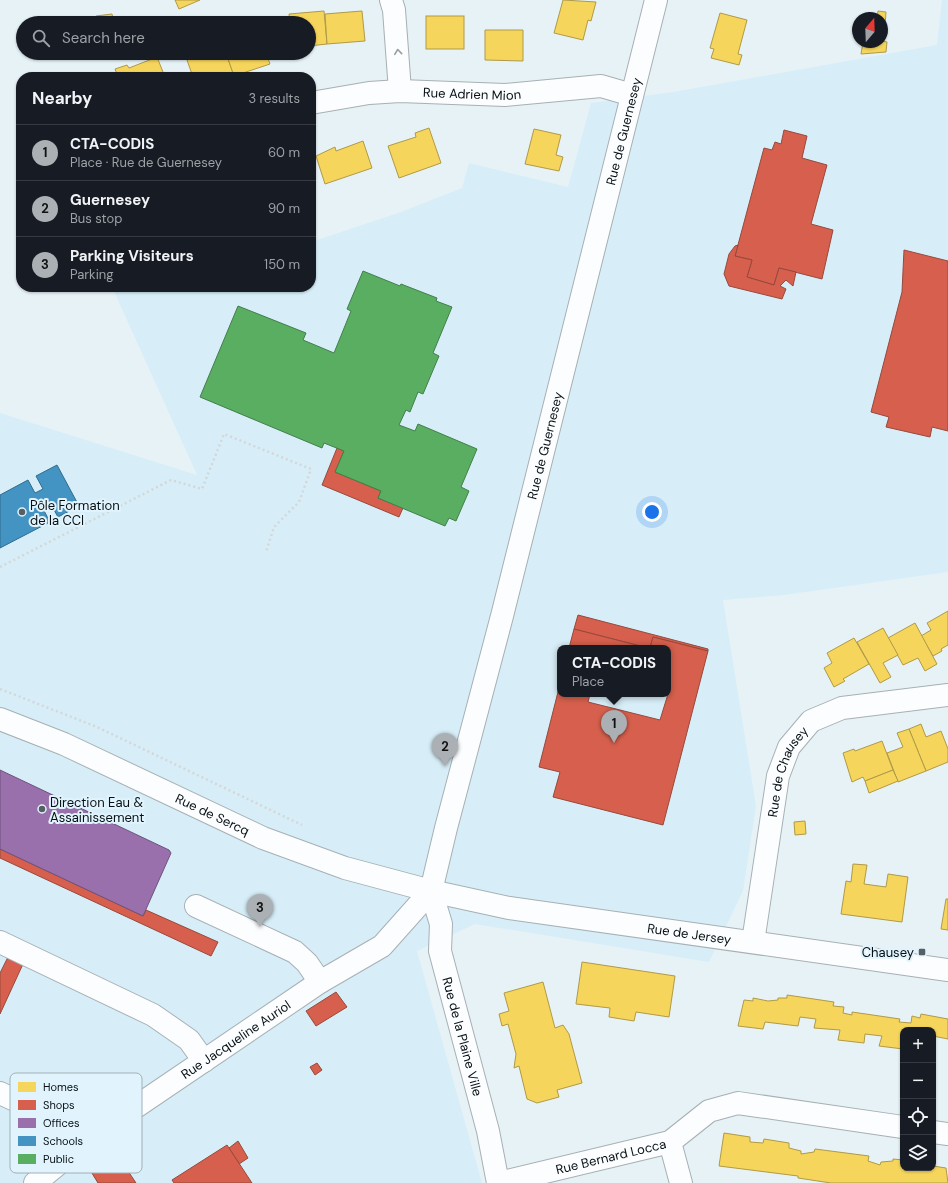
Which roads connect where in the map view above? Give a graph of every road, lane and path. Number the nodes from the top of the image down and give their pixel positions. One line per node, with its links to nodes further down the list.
1 (391, 0): 3 (street, one-way to 1)
2 (656, 0): 4 (street, Rue de Guernesey)
3 (400, 91): 4 (street, Rue Adrien Mion); 5 (street, Rue Adrien Mion)
4 (632, 95): 12 (street, Rue de Guernesey)
5 (316, 102)
6 (266, 552): 7 (path)
7 (0, 567)
8 (0, 689): 11 (path)
9 (948, 695): 15 (street, Rue de Chausey)
10 (0, 719): 12 (street, Rue de Sercq)
11 (307, 827)
12 (431, 891): 15 (street, Rue de Jersey); 17 (street, Rue Jacqueline Auriol); 28 (street, Rue de la Plaine Ville)
13 (196, 906): 17 (street)
14 (0, 942): 18 (street)
15 (754, 942): 16 (street, Rue de Jersey)
16 (948, 970)
17 (320, 982): 18 (street, Rue Jacqueline Auriol)
18 (204, 1061): 21 (street, Rue Jacqueline Auriol)
19 (0, 1093): 20 (street)
20 (10, 1098)
21 (142, 1104)
22 (900, 1127): 25 (street, Rue Bernard Locca)
23 (936, 1132): 24 (street)
24 (948, 1134)
25 (670, 1142): 28 (street, Rue Bernard Locca); 29 (street)
26 (47, 1173): 27 (street, Rue Jacqueline Auriol)
27 (35, 1183)
28 (499, 1183)
29 (681, 1183)

